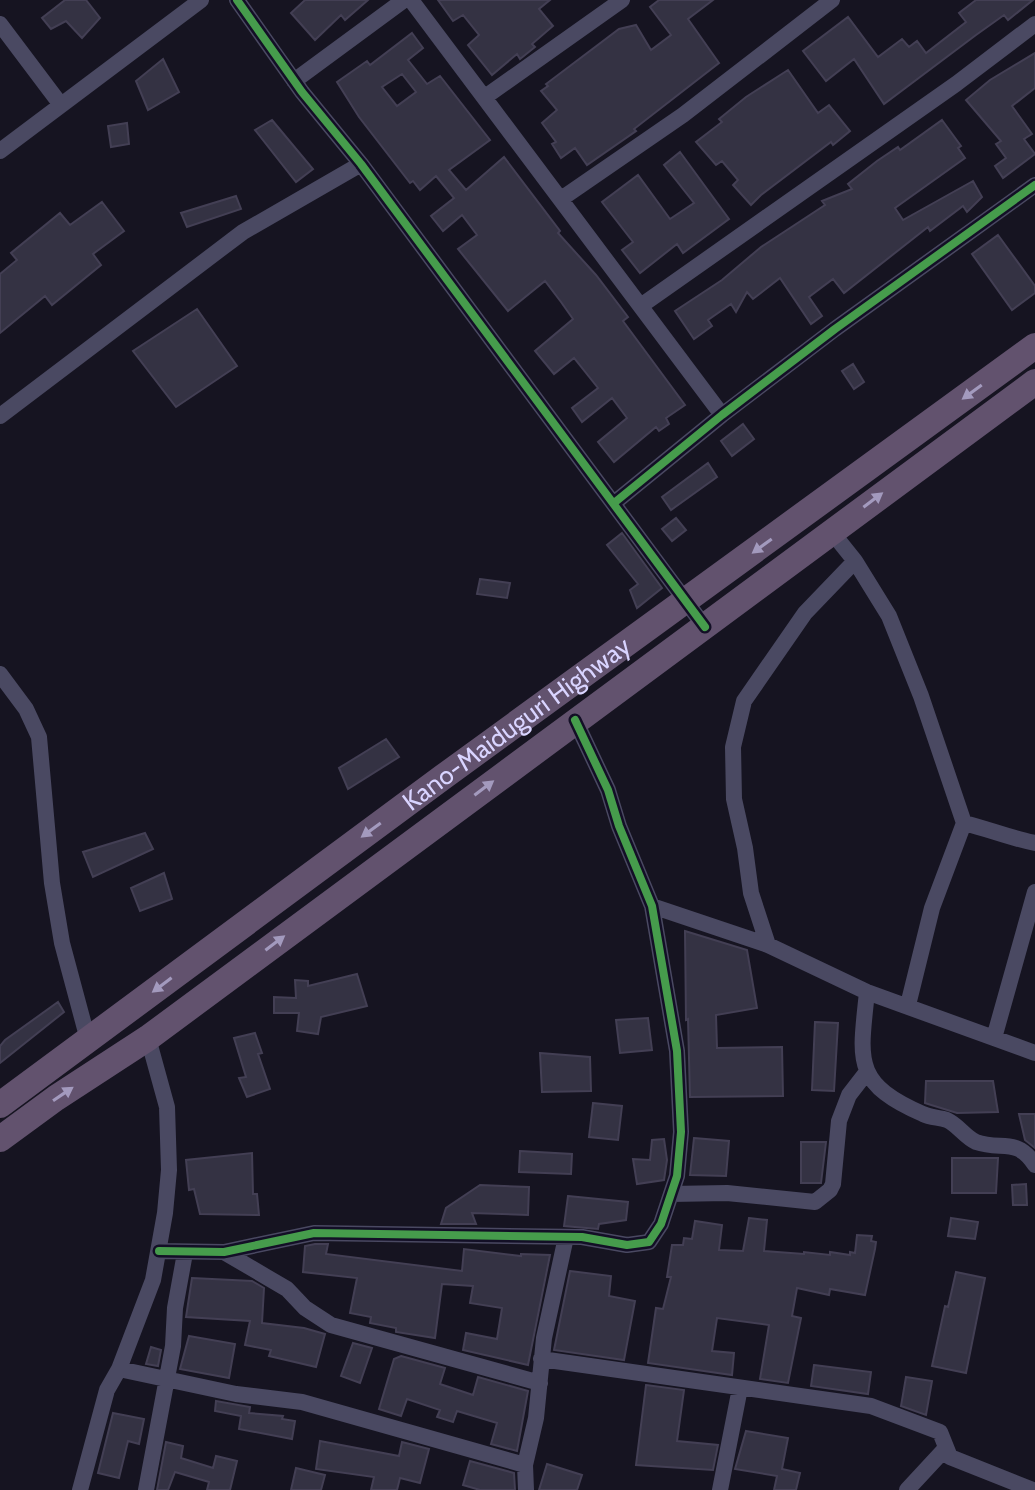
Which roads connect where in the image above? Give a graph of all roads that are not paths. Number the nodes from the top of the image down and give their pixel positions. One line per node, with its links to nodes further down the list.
1 (201, 0): 11 (street)
2 (237, 0): 9 (street)
3 (404, 0): 9 (street)
4 (411, 0): 10 (street)
5 (622, 0): 10 (street)
6 (832, 0): 15 (street)
7 (0, 24): 11 (street)
8 (1035, 24): 16 (street)
9 (294, 81): 13 (street)
10 (485, 97): 15 (street)
11 (61, 105): 12 (street)
12 (0, 151)
13 (361, 164): 20 (street); 21 (street)
14 (1035, 185): 19 (street)
15 (561, 199): 16 (street)
16 (642, 305): 19 (street)
17 (1035, 346): 24 (highway, Kano-Maiduguri Highway, one-way to 24)
18 (1035, 382): 22 (highway, Kano-Maiduguri Highway, one-way to 18)
19 (722, 415): 21 (street)
20 (0, 416)
21 (614, 503): 24 (street)
22 (831, 531): 23 (street); 25 (highway, Kano-Maiduguri Highway)
23 (855, 561): 28 (street); 32 (street)
24 (687, 600): 25 (street); 37 (highway, Kano-Maiduguri Highway, one-way to 37)
25 (705, 627): 27 (highway, Kano-Maiduguri Highway)
26 (0, 674): 37 (street)
27 (575, 720): 31 (street); 35 (highway, Kano-Maiduguri Highway, one-way to 27)
28 (964, 823): 29 (street); 34 (street)
29 (1035, 843)
30 (1035, 892): 36 (street)
31 (652, 906): 32 (street); 43 (street)
32 (768, 945): 33 (street)
33 (867, 992): 34 (street); 39 (street)
34 (908, 1005): 36 (street)
35 (148, 1038): 41 (highway, Kano-Maiduguri Highway, one-way to 35); 45 (street)
36 (994, 1038): 38 (street)
37 (88, 1040): 40 (highway, Kano-Maiduguri Highway)
38 (1035, 1053)
39 (866, 1073): 42 (street); 43 (street)
40 (0, 1105)
41 (0, 1139)
42 (1035, 1165)
43 (671, 1194): 44 (street)
44 (566, 1237): 46 (street); 48 (street)
45 (159, 1251): 47 (street); 49 (street)
46 (224, 1252): 47 (street); 51 (street)
47 (185, 1253): 50 (street)
48 (541, 1359): 51 (street); 52 (street)
49 (119, 1369): 50 (street); 55 (street)
50 (167, 1381): 54 (street); 56 (street)
51 (540, 1383): 54 (street)
52 (740, 1388): 53 (street); 58 (street)
53 (945, 1449): 59 (street); 60 (street)
54 (525, 1465): 57 (street)
55 (80, 1490)
56 (146, 1490)
57 (526, 1490)
58 (720, 1490)
59 (907, 1490)
60 (1033, 1490)

